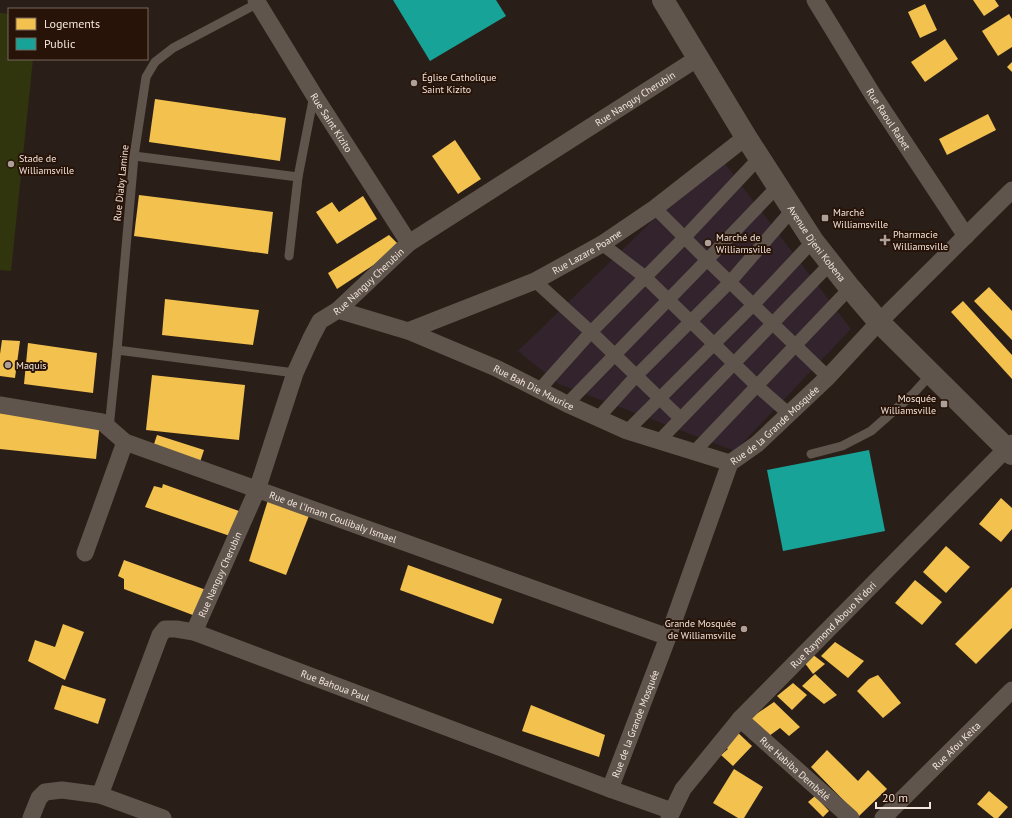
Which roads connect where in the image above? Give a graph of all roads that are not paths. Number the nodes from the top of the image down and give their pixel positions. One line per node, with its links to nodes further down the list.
1 (663, 0): 4 (street, Avenue Djeni Kobena)
2 (814, 0): 14 (street, Rue Raoul Rabet)
3 (257, 2): 5 (street, Rue Saint Kizito); 7 (lane, Rue Diaby Lamine)
4 (698, 58): 6 (street, Avenue Djeni Kobena); 17 (street, Rue Nanguy Cherubin)
5 (314, 96): 9 (lane); 17 (street, Rue Saint Kizito)
6 (746, 137): 8 (street, Avenue Djeni Kobena); 12 (street, Rue Lazare Poame)
7 (134, 156): 9 (lane); 36 (lane, Rue Diaby Lamine)
8 (759, 158): 10 (street, Avenue Djeni Kobena); 15 (street)
9 (298, 176): 19 (lane)
10 (778, 186): 13 (street, Avenue Djeni Kobena); 20 (street)
11 (1012, 190): 14 (street, Rue de la Grande Mosquée)
12 (655, 208): 15 (street); 18 (street, Rue Lazare Poame)
13 (793, 210): 16 (street, Avenue Djeni Kobena); 24 (street)
14 (966, 236): 30 (street, Rue de la Grande Mosquée)
15 (684, 238): 20 (street); 22 (street)
16 (813, 241): 21 (street, Avenue Djeni Kobena); 27 (street)
17 (409, 243): 28 (street, Rue Nanguy Cherubin)
18 (602, 244): 22 (street); 23 (street, Rue Lazare Poame)
19 (289, 256)
20 (707, 260): 24 (street); 26 (street)
21 (831, 263): 25 (street, Avenue Djeni Kobena); 31 (street)
22 (645, 277): 26 (street); 33 (street)
23 (535, 280): 32 (street, Rue Lazare Poame); 33 (street)
24 (730, 282): 27 (street); 29 (street)
25 (850, 288): 30 (street, Avenue Djeni Kobena); 35 (street)
26 (668, 299): 29 (street); 37 (street)
27 (753, 305): 31 (street); 34 (street)
28 (338, 310): 32 (street, Rue Bah Die Maurice); 39 (street, Rue Nanguy Cherubin)
29 (691, 321): 34 (street); 41 (street)
30 (879, 322): 40 (street, Avenue Djeni Kobena); 42 (street, Rue de la Grande Mosquée)
31 (773, 324): 35 (street); 38 (street)
32 (408, 331): 44 (street, Rue Bah Die Maurice)
33 (591, 332): 37 (street); 44 (street)
34 (714, 344): 38 (street); 45 (street)
35 (795, 346): 42 (street); 43 (street)
36 (118, 350): 39 (lane); 51 (lane, Rue Diaby Lamine)
37 (614, 354): 41 (street); 46 (street)
38 (734, 364): 43 (street); 50 (street)
39 (295, 373): 59 (street, Rue Nanguy Cherubin)
40 (931, 374): 55 (street, Avenue Djeni Kobena); 57 (lane)
41 (636, 376): 45 (street); 49 (street)
42 (828, 377): 48 (street, Rue de la Grande Mosquée)
43 (757, 386): 48 (street); 56 (street)
44 (539, 390): 46 (street, Rue Bah Die Maurice)
45 (660, 399): 50 (street); 52 (street)
46 (567, 404): 49 (street, Rue Bah Die Maurice)
47 (0, 405): 51 (street, Rue de l'Imam Coulibaly Ismael)
48 (789, 414): 58 (street, Rue de la Grande Mosquée)
49 (598, 418): 52 (street, Rue Bah Die Maurice)
50 (680, 418): 53 (street)
51 (109, 428): 54 (street, Rue de l'Imam Coulibaly Ismael)
52 (627, 431): 53 (street, Rue Bah Die Maurice)
53 (659, 441): 56 (street, Rue Bah Die Maurice)
54 (125, 442): 59 (street, Rue de l'Imam Coulibaly Ismael); 60 (street)
55 (1010, 448): 64 (street, Rue Raymond Abouo N'dori)
56 (694, 452): 58 (street, Rue Bah Die Maurice)
57 (810, 454)
58 (730, 463): 62 (street, Rue de la Grande Mosquée)
59 (257, 490): 61 (street, Rue Nanguy Cherubin); 62 (street, Rue de l'Imam Coulibaly Ismael)
60 (85, 553)
61 (194, 632): 65 (street, Rue Bahoua Paul); 66 (street, Rue Bahoua Paul)
62 (668, 637): 65 (street, Rue de la Grande Mosquée)
63 (1012, 690): 71 (street, Rue Afou Keita)
64 (740, 719): 67 (street, Rue Raymond Abouo N'dori); 70 (street, Rue Habiba Dembélé)
65 (610, 789): 67 (street, Rue Bahoua Paul)
66 (100, 795): 68 (street); 69 (street)
67 (671, 814)
68 (31, 818)
69 (163, 818)
70 (851, 818)
71 (883, 818)

